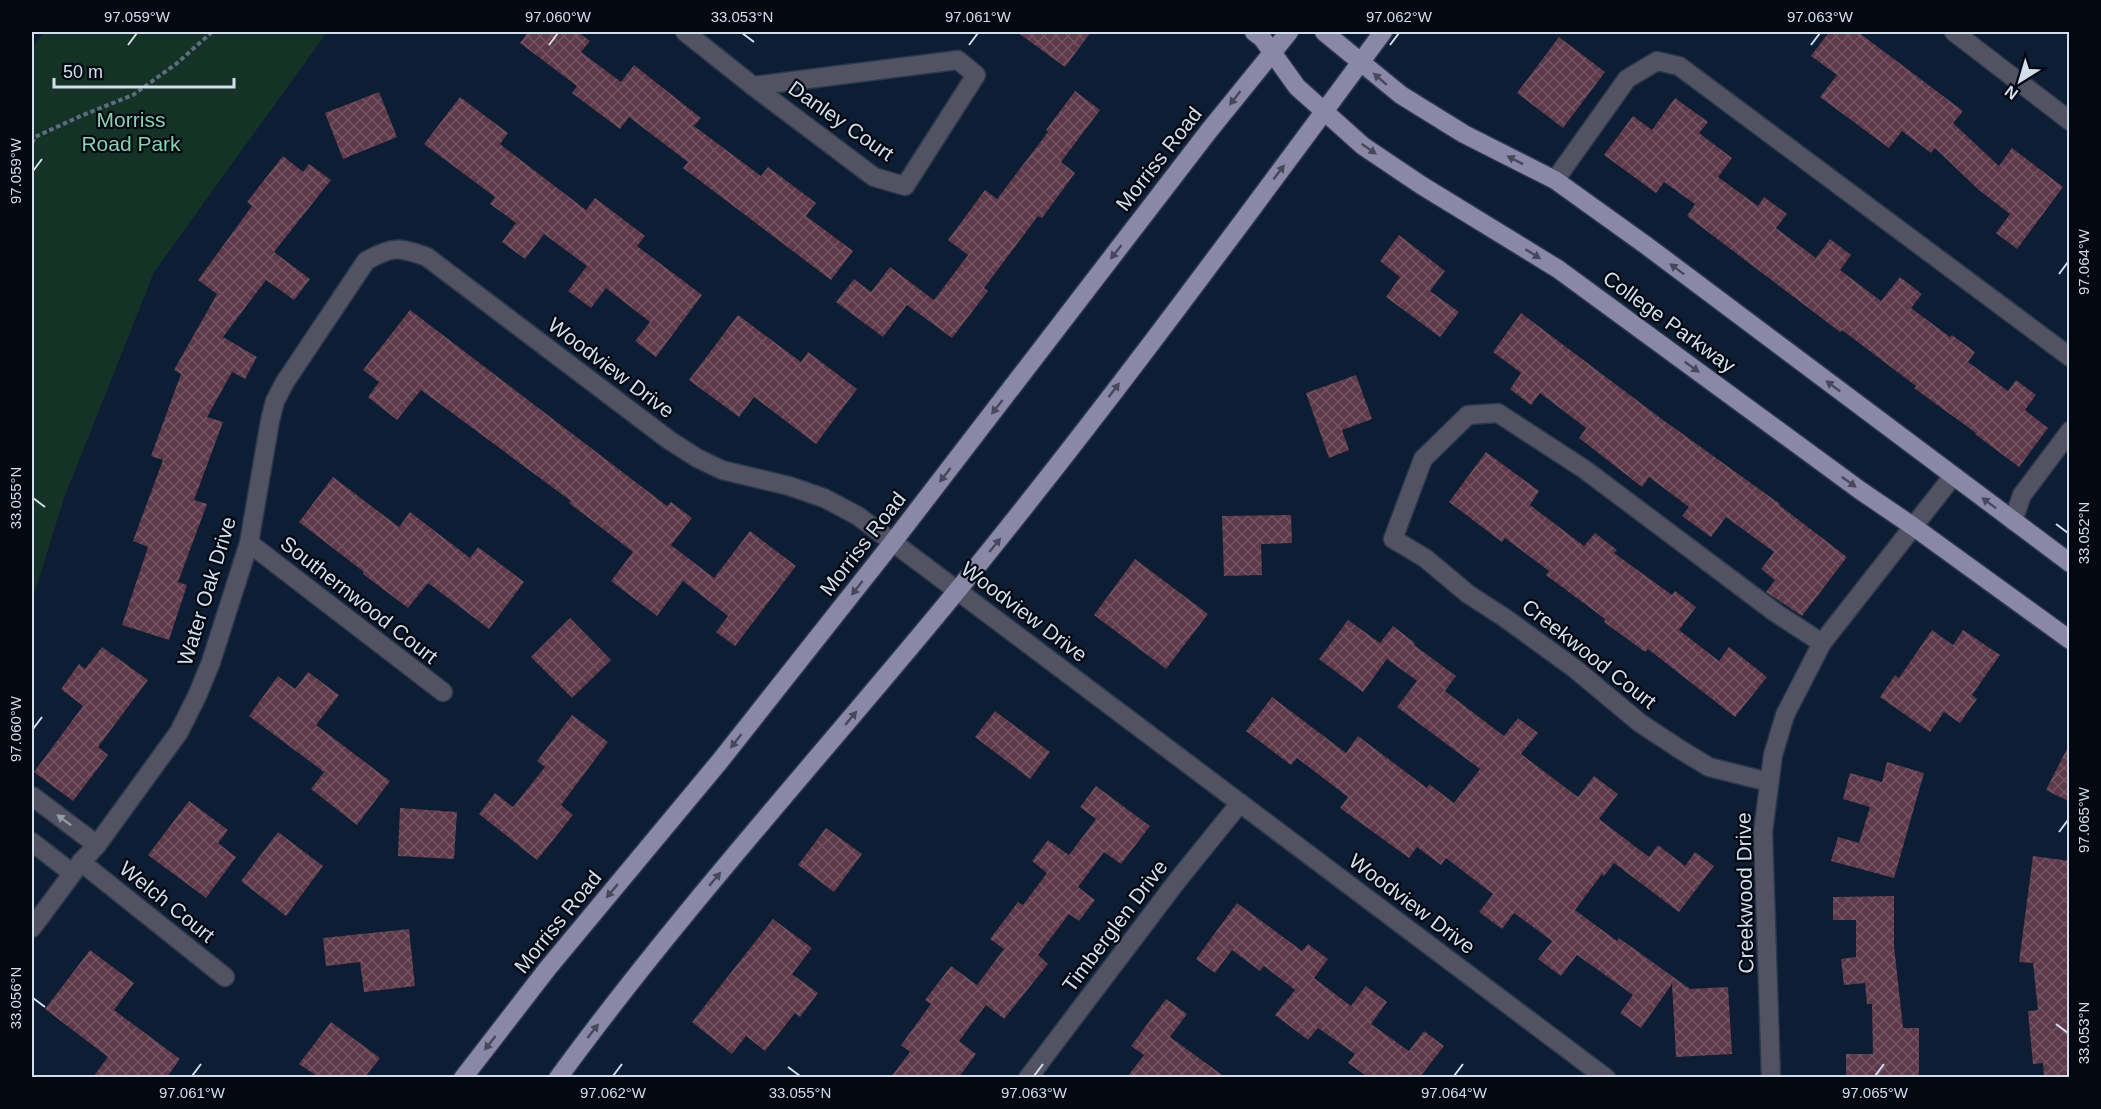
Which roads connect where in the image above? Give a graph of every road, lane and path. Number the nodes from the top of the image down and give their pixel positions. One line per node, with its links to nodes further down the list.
1 (212, 32): 13 (path)
2 (685, 32): 10 (street, Danley Court)
3 (1254, 32): 8 (main road, College Parkway)
4 (1289, 32): 8 (main road, Morriss Road)
5 (1324, 32): 9 (main road)
6 (1383, 32): 9 (main road)
7 (1954, 32): 12 (street)
8 (1272, 52): 11 (main road, College Parkway); 21 (main road, Morriss Road, one-way to 21)
9 (1360, 62): 11 (main road); 14 (main road, one-way to 9)
10 (753, 86): 10 (street, Danley Court)
11 (1324, 112): 20 (main road, College Parkway, one-way to 20); 24 (main road, one-way to 11)
12 (2070, 121)
13 (32, 143)
14 (1554, 180): 16 (street); 18 (main road, one-way to 14)
15 (383, 251): 21 (street, Woodview Drive); 22 (street, Water Oak Drive)
16 (2070, 357)
17 (2070, 431): 19 (street)
18 (1953, 476): 19 (main road, one-way to 18); 20 (street, Creekwood Drive)
19 (2013, 521): 23 (main road)
20 (1914, 527): 25 (main road, College Parkway); 26 (street, Creekwood Drive)
21 (893, 542): 24 (street, Woodview Drive); 37 (main road, Morriss Road, one-way to 37)
22 (249, 543): 27 (street, Southernwood Court); 32 (street, Water Oak Drive)
23 (2070, 562)
24 (958, 590): 30 (street, Woodview Drive); 38 (main road, one-way to 24)
25 (2070, 640)
26 (1822, 643): 28 (street, Creekwood Drive); 28 (street, Creekwood Court)
27 (443, 693)
28 (1769, 782): 40 (street, Creekwood Drive)
29 (32, 796): 32 (street, one-way to 29)
30 (1239, 803): 36 (street, Timberglen Drive); 39 (street, Woodview Drive)
31 (32, 842): 33 (street, Welch Court)
32 (97, 845): 33 (street, Water Oak Drive)
33 (76, 868): 34 (street, Water Oak Drive); 35 (street, Welch Court)
34 (32, 928)
35 (225, 977)
36 (1037, 1074)
37 (463, 1077)
38 (558, 1077)
39 (1606, 1077)
40 (1772, 1077)

